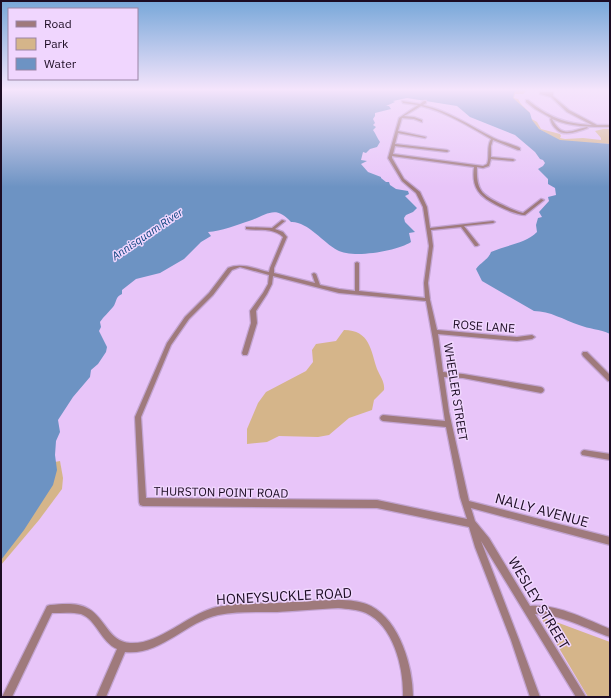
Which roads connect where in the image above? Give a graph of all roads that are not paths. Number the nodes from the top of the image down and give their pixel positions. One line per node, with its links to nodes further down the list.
1 (399, 122): 9 (street)
2 (463, 122): 11 (street)
3 (553, 122): 8 (street)
4 (564, 122): 8 (street)
5 (588, 122): 6 (street)
6 (596, 126): 7 (street); 8 (street)
7 (610, 126)
8 (591, 127)
9 (396, 132): 10 (street); 12 (street)
10 (425, 137)
11 (492, 139): 13 (street); 16 (street)
12 (394, 145): 14 (street); 15 (street)
13 (519, 149)
14 (447, 151)
15 (391, 155): 18 (street); 24 (street, WHEELER STREET)
16 (491, 158): 17 (street); 18 (street)
17 (513, 160)
18 (475, 167): 19 (street)
19 (542, 200)
20 (283, 221): 25 (street)
21 (493, 222): 22 (street)
22 (462, 226): 24 (street); 26 (street)
23 (247, 228): 25 (street)
24 (429, 229): 32 (street, WHEELER STREET)
25 (272, 230): 29 (street)
26 (477, 245)
27 (357, 263): 31 (street)
28 (314, 274): 30 (street)
29 (272, 275): 30 (street, THURSTON POINT ROAD); 35 (street); 45 (street, THURSTON POINT ROAD)
30 (318, 286): 31 (street, THURSTON POINT ROAD)
31 (357, 293): 32 (street, THURSTON POINT ROAD)
32 (428, 300): 33 (street, WHEELER STREET)
33 (435, 332): 34 (street, ROSE LANE); 37 (street, WHEELER STREET)
34 (532, 337)
35 (245, 353)
36 (585, 354): 38 (street)
37 (441, 374): 39 (street); 41 (street, WHEELER STREET)
38 (610, 379)
39 (541, 390)
40 (383, 418): 41 (street)
41 (449, 424): 44 (street, WHEELER STREET)
42 (584, 453): 43 (street)
43 (610, 457)
44 (467, 504): 45 (street, WHEELER STREET); 46 (street, NALLY AVENUE)
45 (473, 524): 47 (street, WESLEY STREET); 53 (street, WHEELER STREET)
46 (610, 541)
47 (529, 610): 48 (street); 54 (street, WESLEY STREET)
48 (610, 633)
49 (122, 648): 50 (street); 51 (street); 52 (street, HONEYSUCKLE ROAD)
50 (7, 697)
51 (101, 697)
52 (408, 697)
53 (535, 697)
54 (581, 697)

